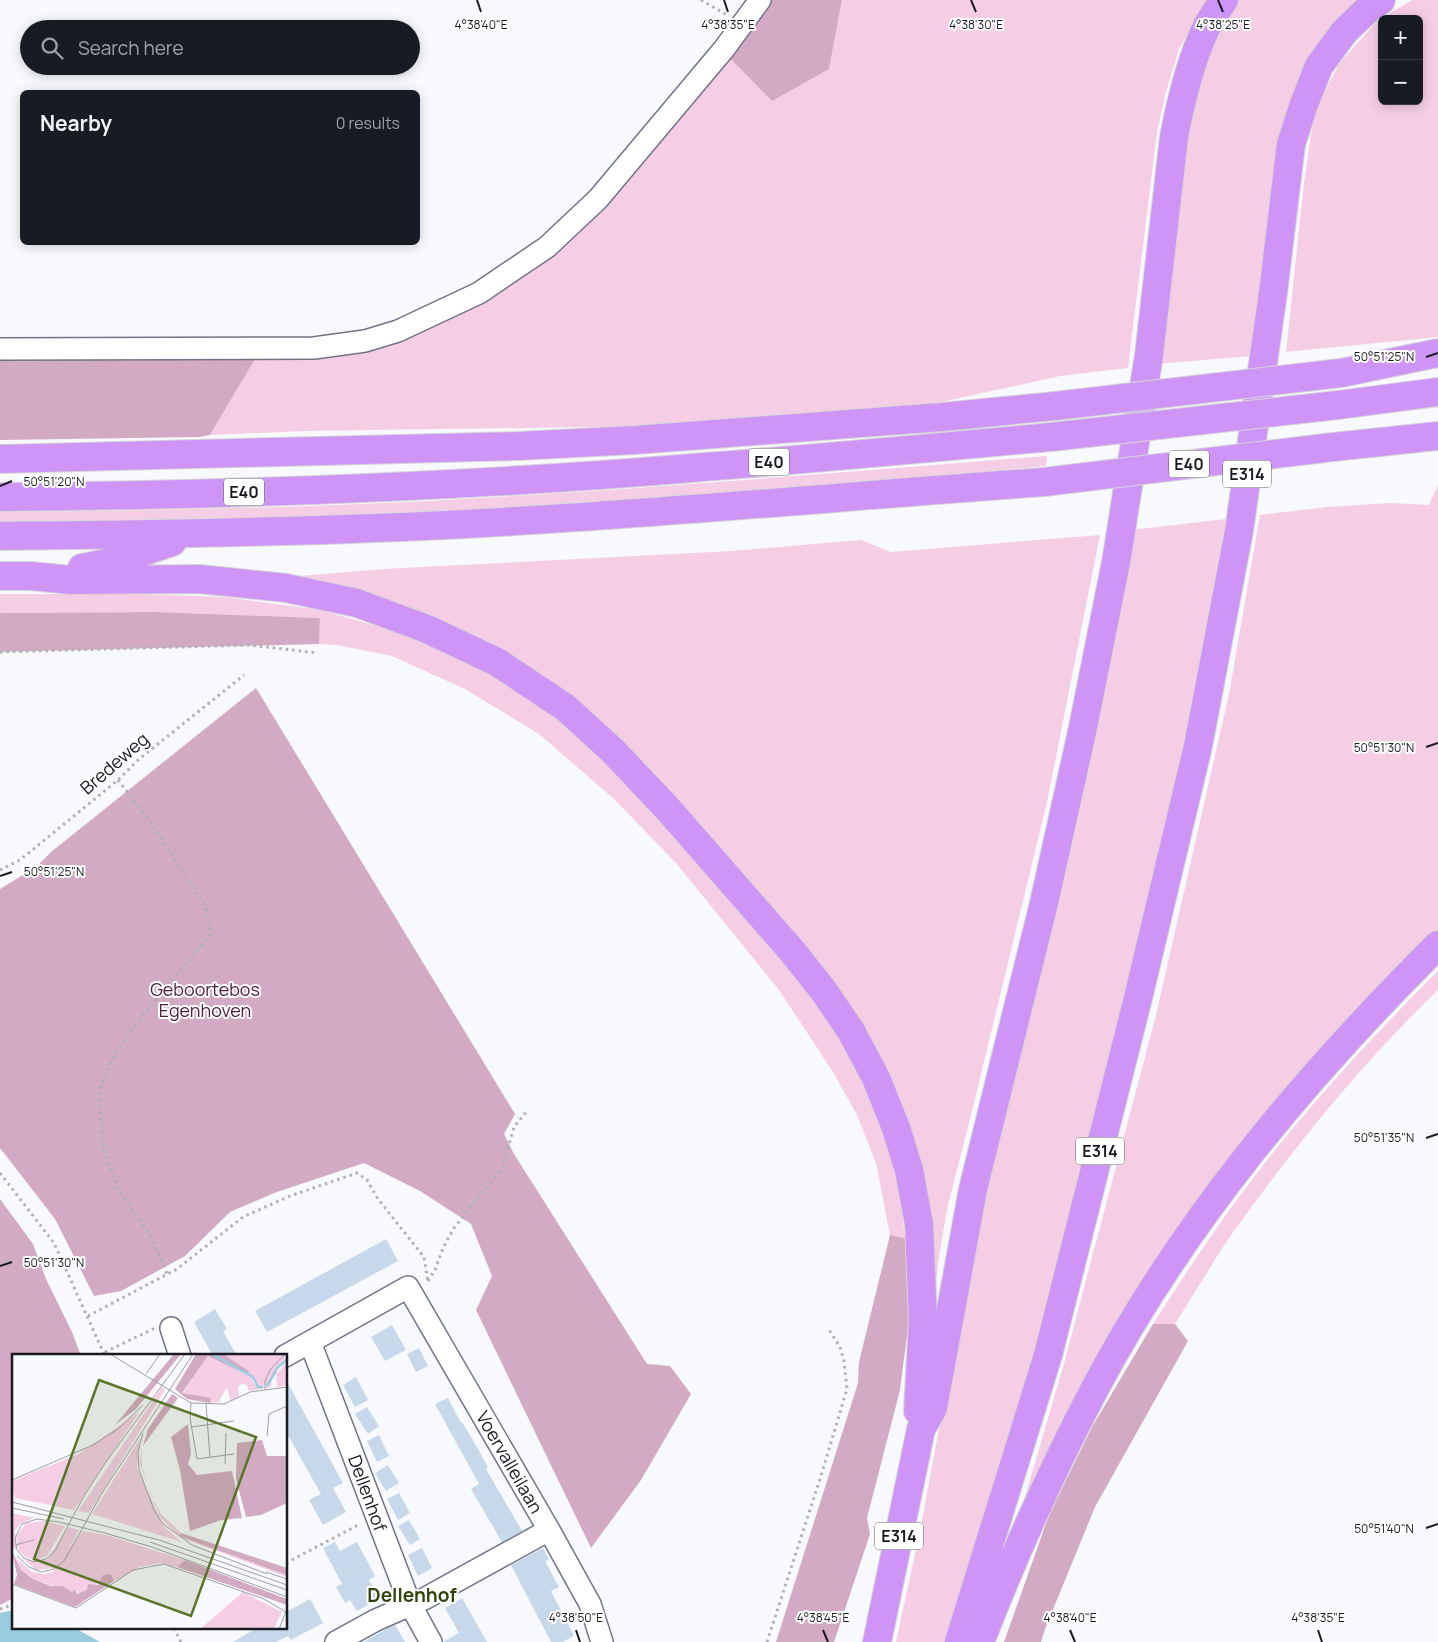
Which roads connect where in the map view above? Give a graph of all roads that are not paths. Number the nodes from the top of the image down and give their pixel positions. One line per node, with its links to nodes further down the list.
1 (760, 0): 4 (street)
2 (1224, 0): 19 (highway, E314)
3 (1381, 0): 26 (highway, E314)
4 (0, 349)
5 (1438, 353): 8 (highway, bridge)
6 (1438, 392): 9 (highway, E40, bridge)
7 (1438, 436): 10 (highway, E40, bridge)
8 (0, 460)
9 (0, 497)
10 (195, 534): 11 (highway, E40); 13 (highway)
11 (0, 536)
12 (0, 576): 13 (highway)
13 (31, 576): 19 (highway)
14 (1438, 945): 27 (highway)
15 (171, 1328): 17 (street)
16 (310, 1342): 18 (street); 20 (street, Voervalleilaan); 21 (street, Dellenhof)
17 (179, 1354)
18 (288, 1355)
19 (921, 1429): 25 (highway, E314)
20 (549, 1530): 21 (street); 24 (street, Voervalleilaan)
21 (410, 1604): 22 (street); 23 (street, Dellenhof)
22 (336, 1642)
23 (431, 1642)
24 (602, 1642)
25 (877, 1642)
26 (959, 1642)
27 (980, 1642)

